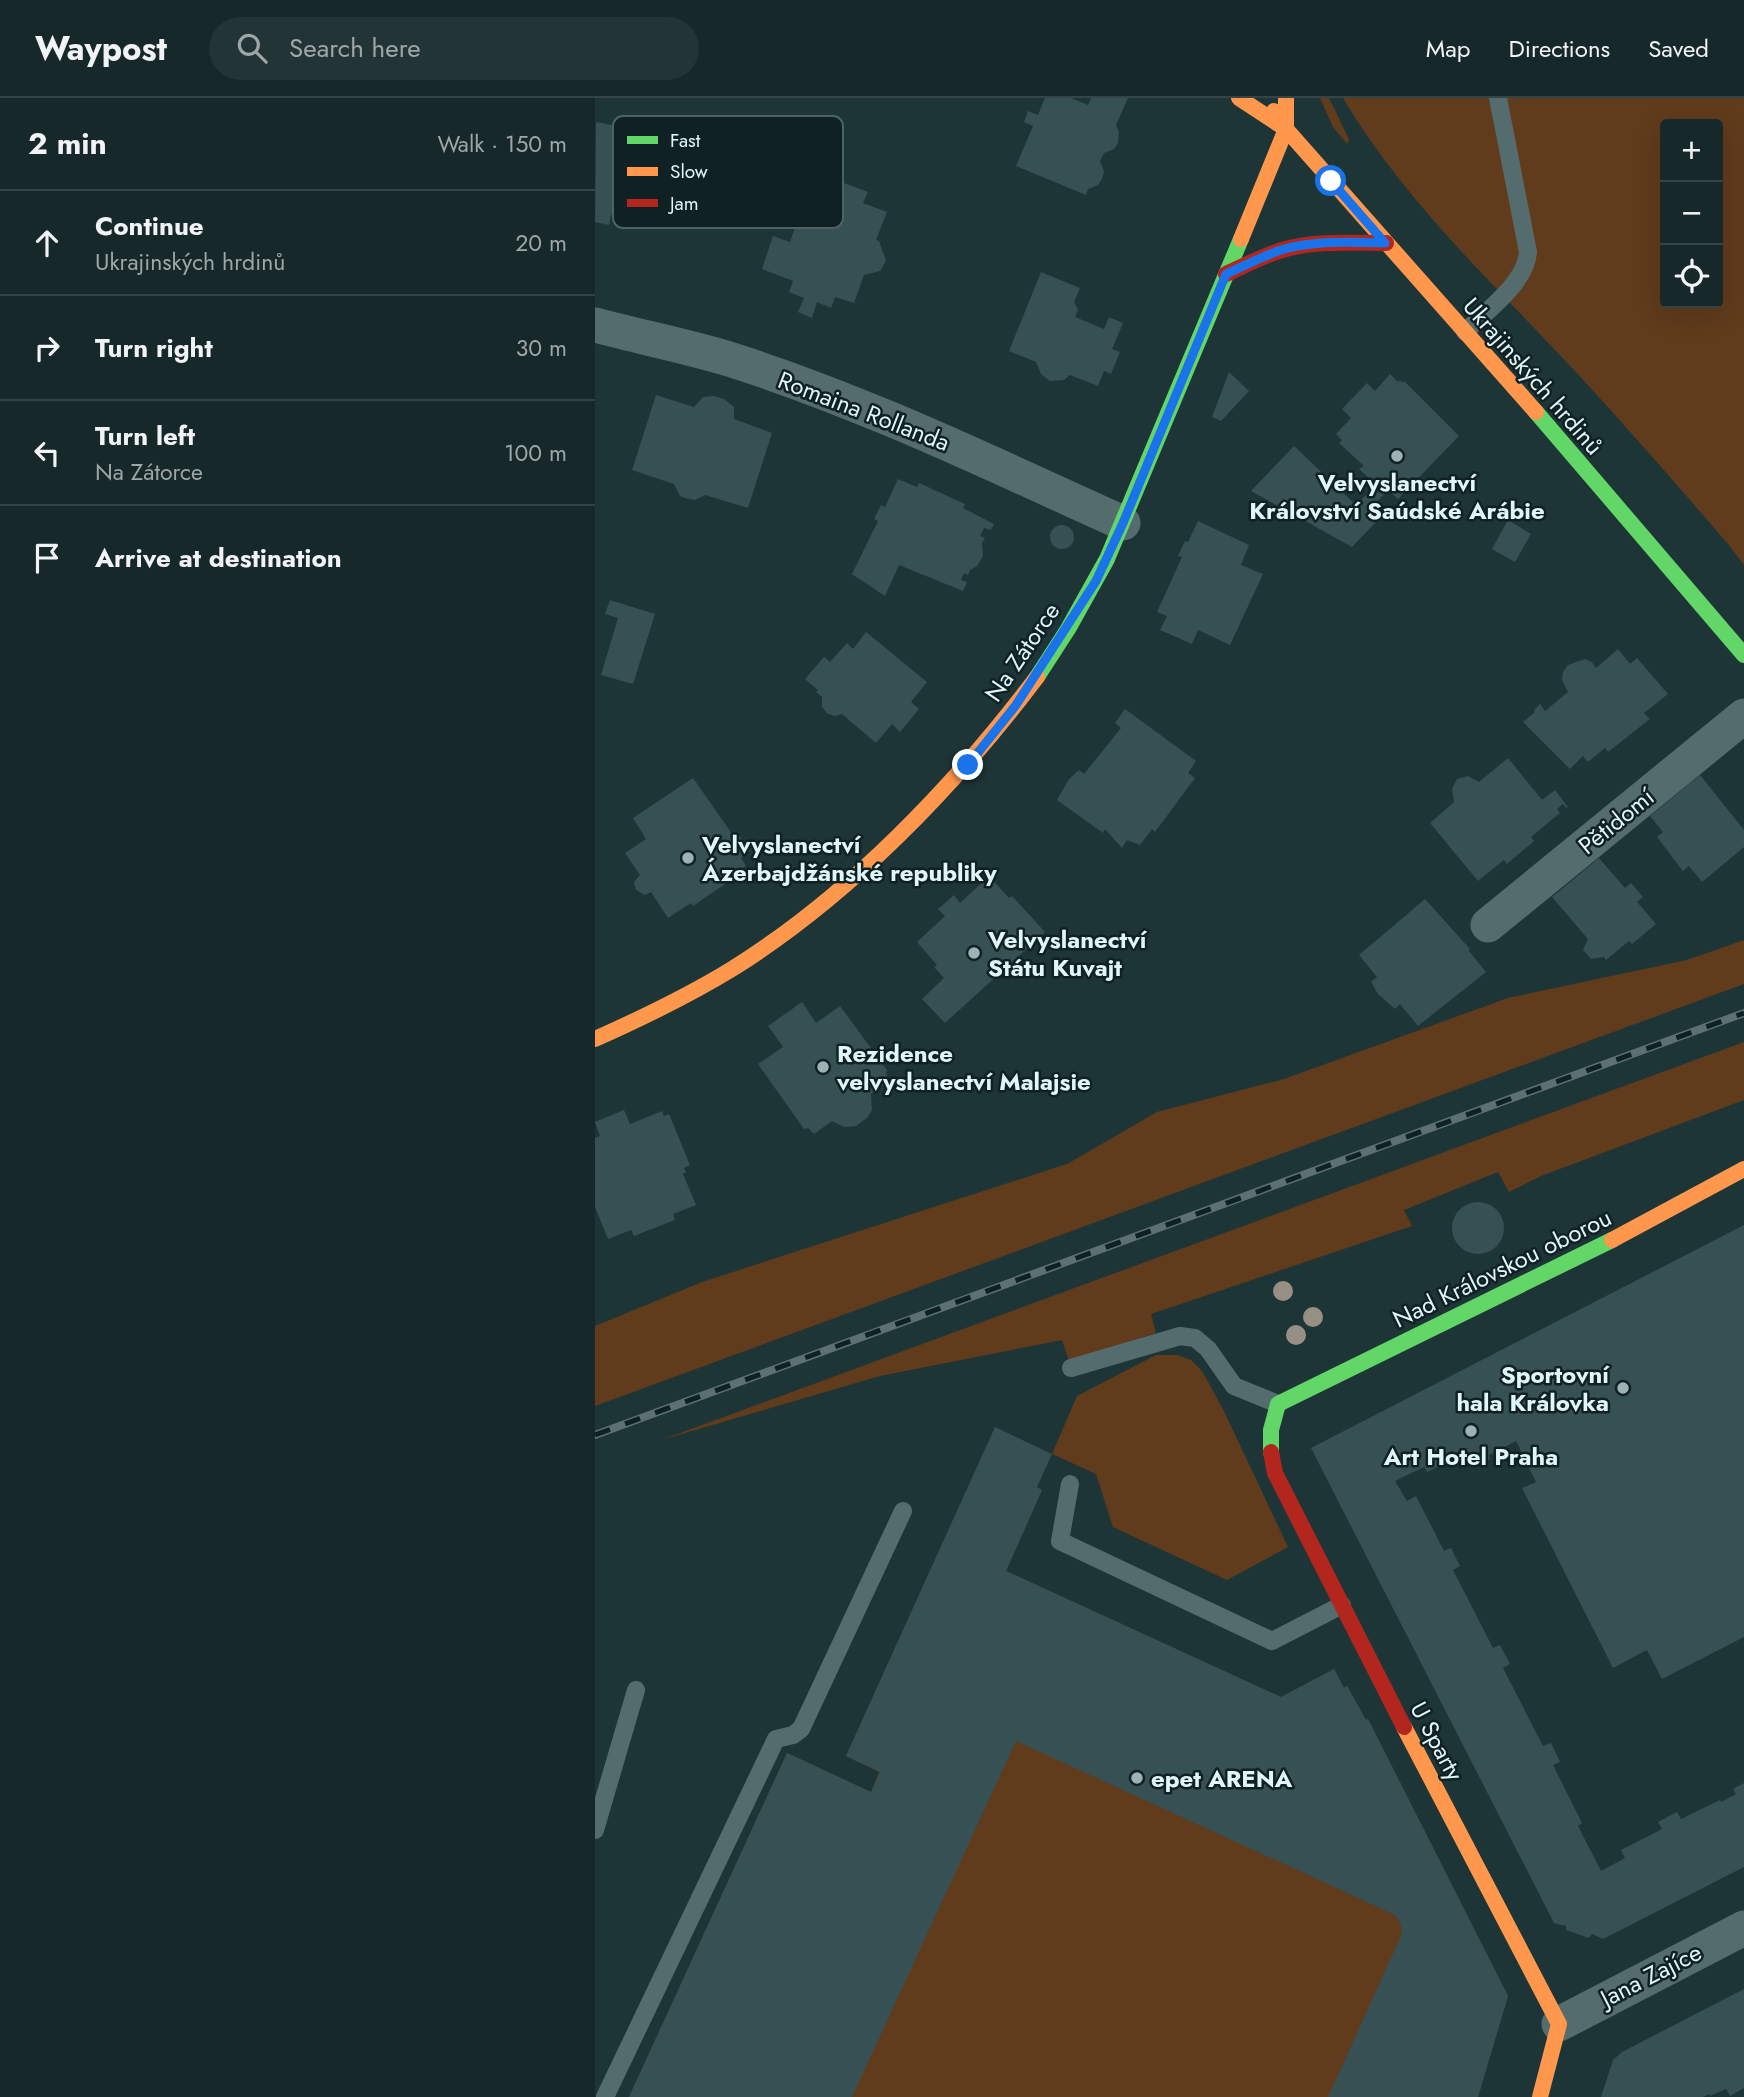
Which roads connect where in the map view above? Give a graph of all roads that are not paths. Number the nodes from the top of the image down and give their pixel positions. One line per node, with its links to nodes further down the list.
1 (1239, 98): 5 (street)
2 (1265, 98): 5 (street)
3 (1286, 98): 5 (street)
4 (1498, 98): 9 (lane)
5 (1286, 129): 6 (street, Ukrajinských hrdinů); 7 (street, Na Zátorce)
6 (1385, 243): 7 (street); 9 (street, Ukrajinských hrdinů)
7 (1226, 274): 10 (street, Na Zátorce)
8 (595, 325): 10 (street, Romaina Rollanda)
9 (1465, 332): 11 (street, Ukrajinských hrdinů)
10 (1123, 523): 14 (street, Na Zátorce)
11 (1744, 655)
12 (1744, 716): 13 (street, Pětidomí)
13 (1488, 925)
14 (595, 1039)
15 (1744, 1169): 17 (street, Nad Královskou oborou)
16 (1071, 1368): 17 (lane)
17 (1278, 1404): 20 (street, U Sparty)
18 (1070, 1484): 20 (lane)
19 (903, 1511): 25 (lane)
20 (1342, 1605): 24 (street, U Sparty)
21 (636, 1690): 22 (lane)
22 (595, 1830)
23 (1744, 1928): 24 (street, Jana Zajíce)
24 (1559, 2024): 26 (street)
25 (605, 2097)
26 (1540, 2097)

